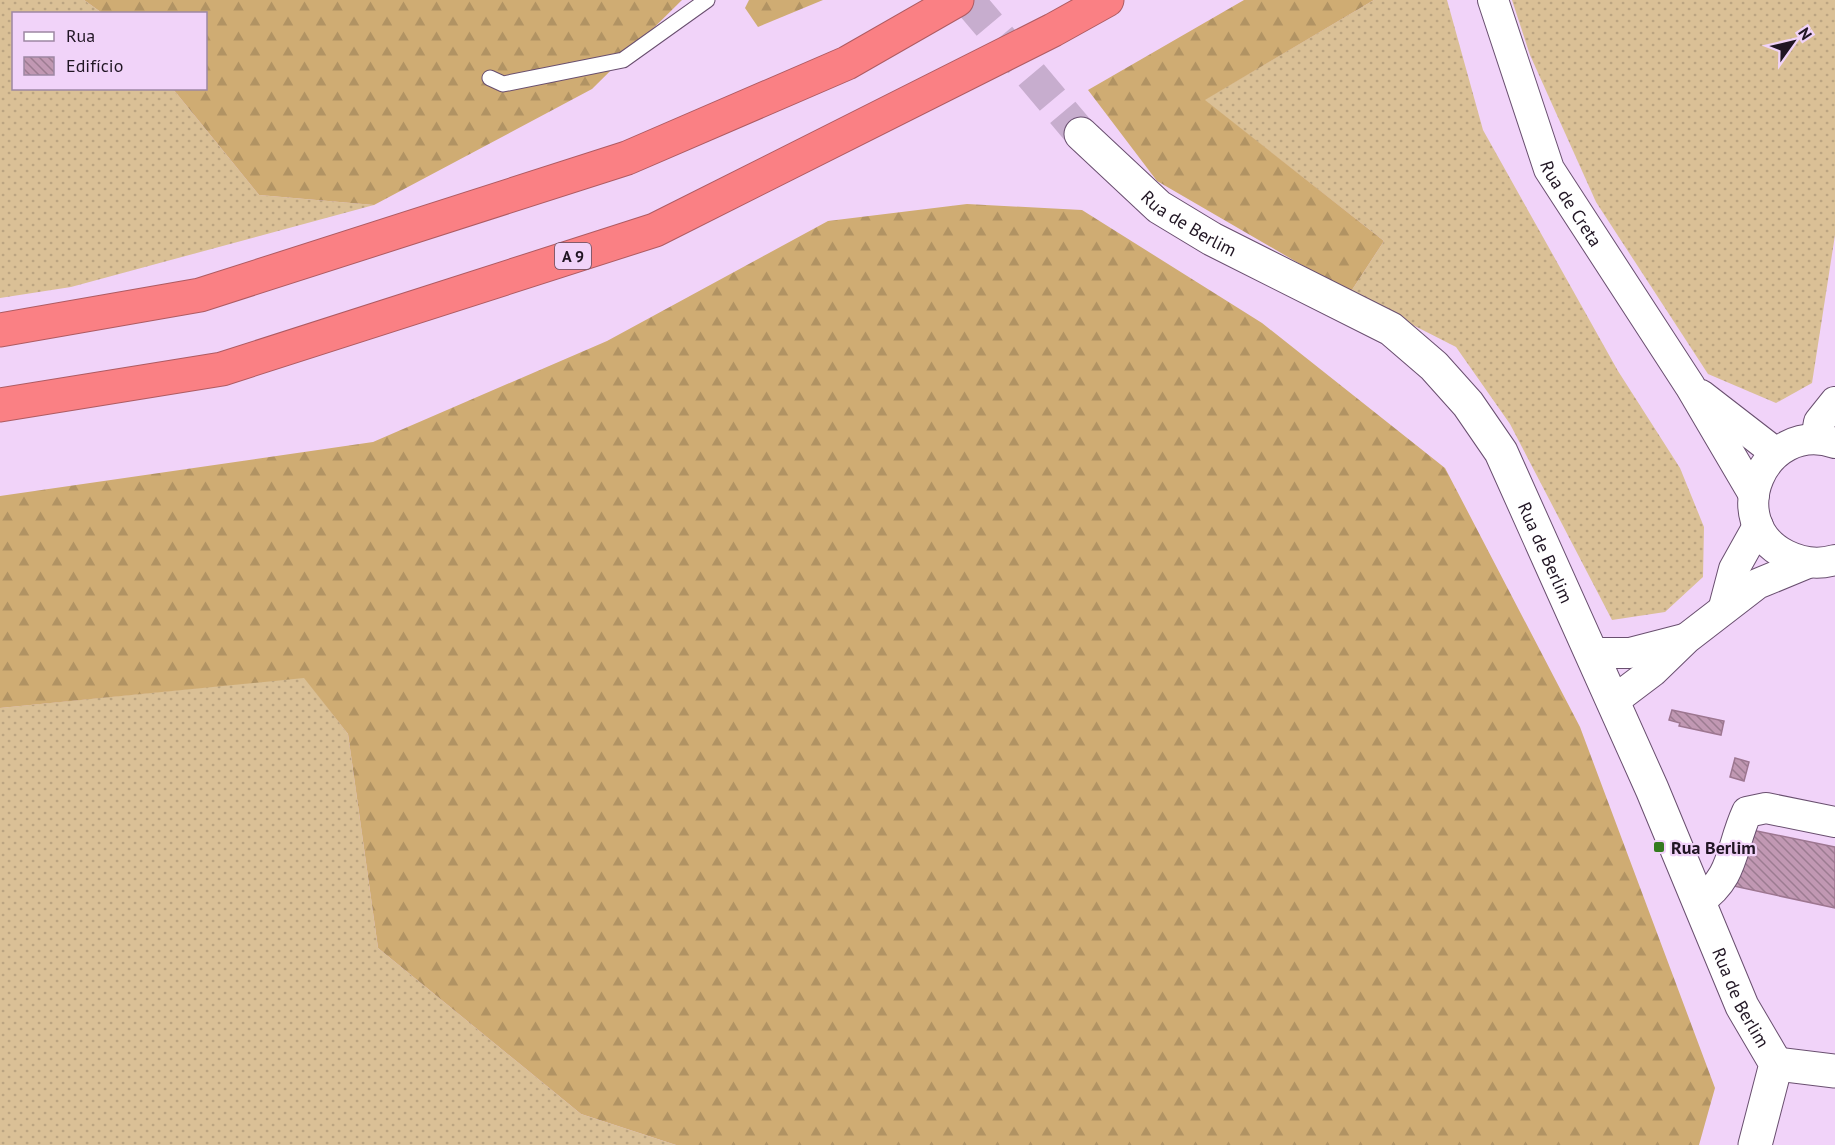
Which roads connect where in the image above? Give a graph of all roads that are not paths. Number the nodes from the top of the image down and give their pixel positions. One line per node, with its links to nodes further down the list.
1 (707, 0): 5 (lane)
2 (957, 0): 7 (highway)
3 (1107, 0): 10 (highway, A 9)
4 (1493, 0): 8 (street, Rua de Creta)
5 (490, 78)
6 (1081, 134): 18 (street, Rua de Berlim)
7 (0, 330)
8 (1690, 386): 12 (street, Rua de Creta); 13 (street, Rua de Creta)
9 (1835, 402): 11 (street)
10 (0, 405)
11 (1826, 441): 12 (street)
12 (1776, 453): 13 (street)
13 (1754, 495): 14 (street)
14 (1758, 526): 15 (street); 16 (street)
15 (1822, 561): 16 (street)
16 (1724, 607): 17 (street)
17 (1687, 638): 18 (street); 19 (street)
18 (1592, 653): 19 (street, Rua de Berlim)
19 (1612, 702): 21 (street, Rua de Berlim)
20 (1835, 822): 21 (street)
21 (1698, 902): 22 (street, Rua de Berlim)
22 (1776, 1064): 23 (street); 24 (street, Rua de Berlim)
23 (1835, 1071)
24 (1755, 1145)

